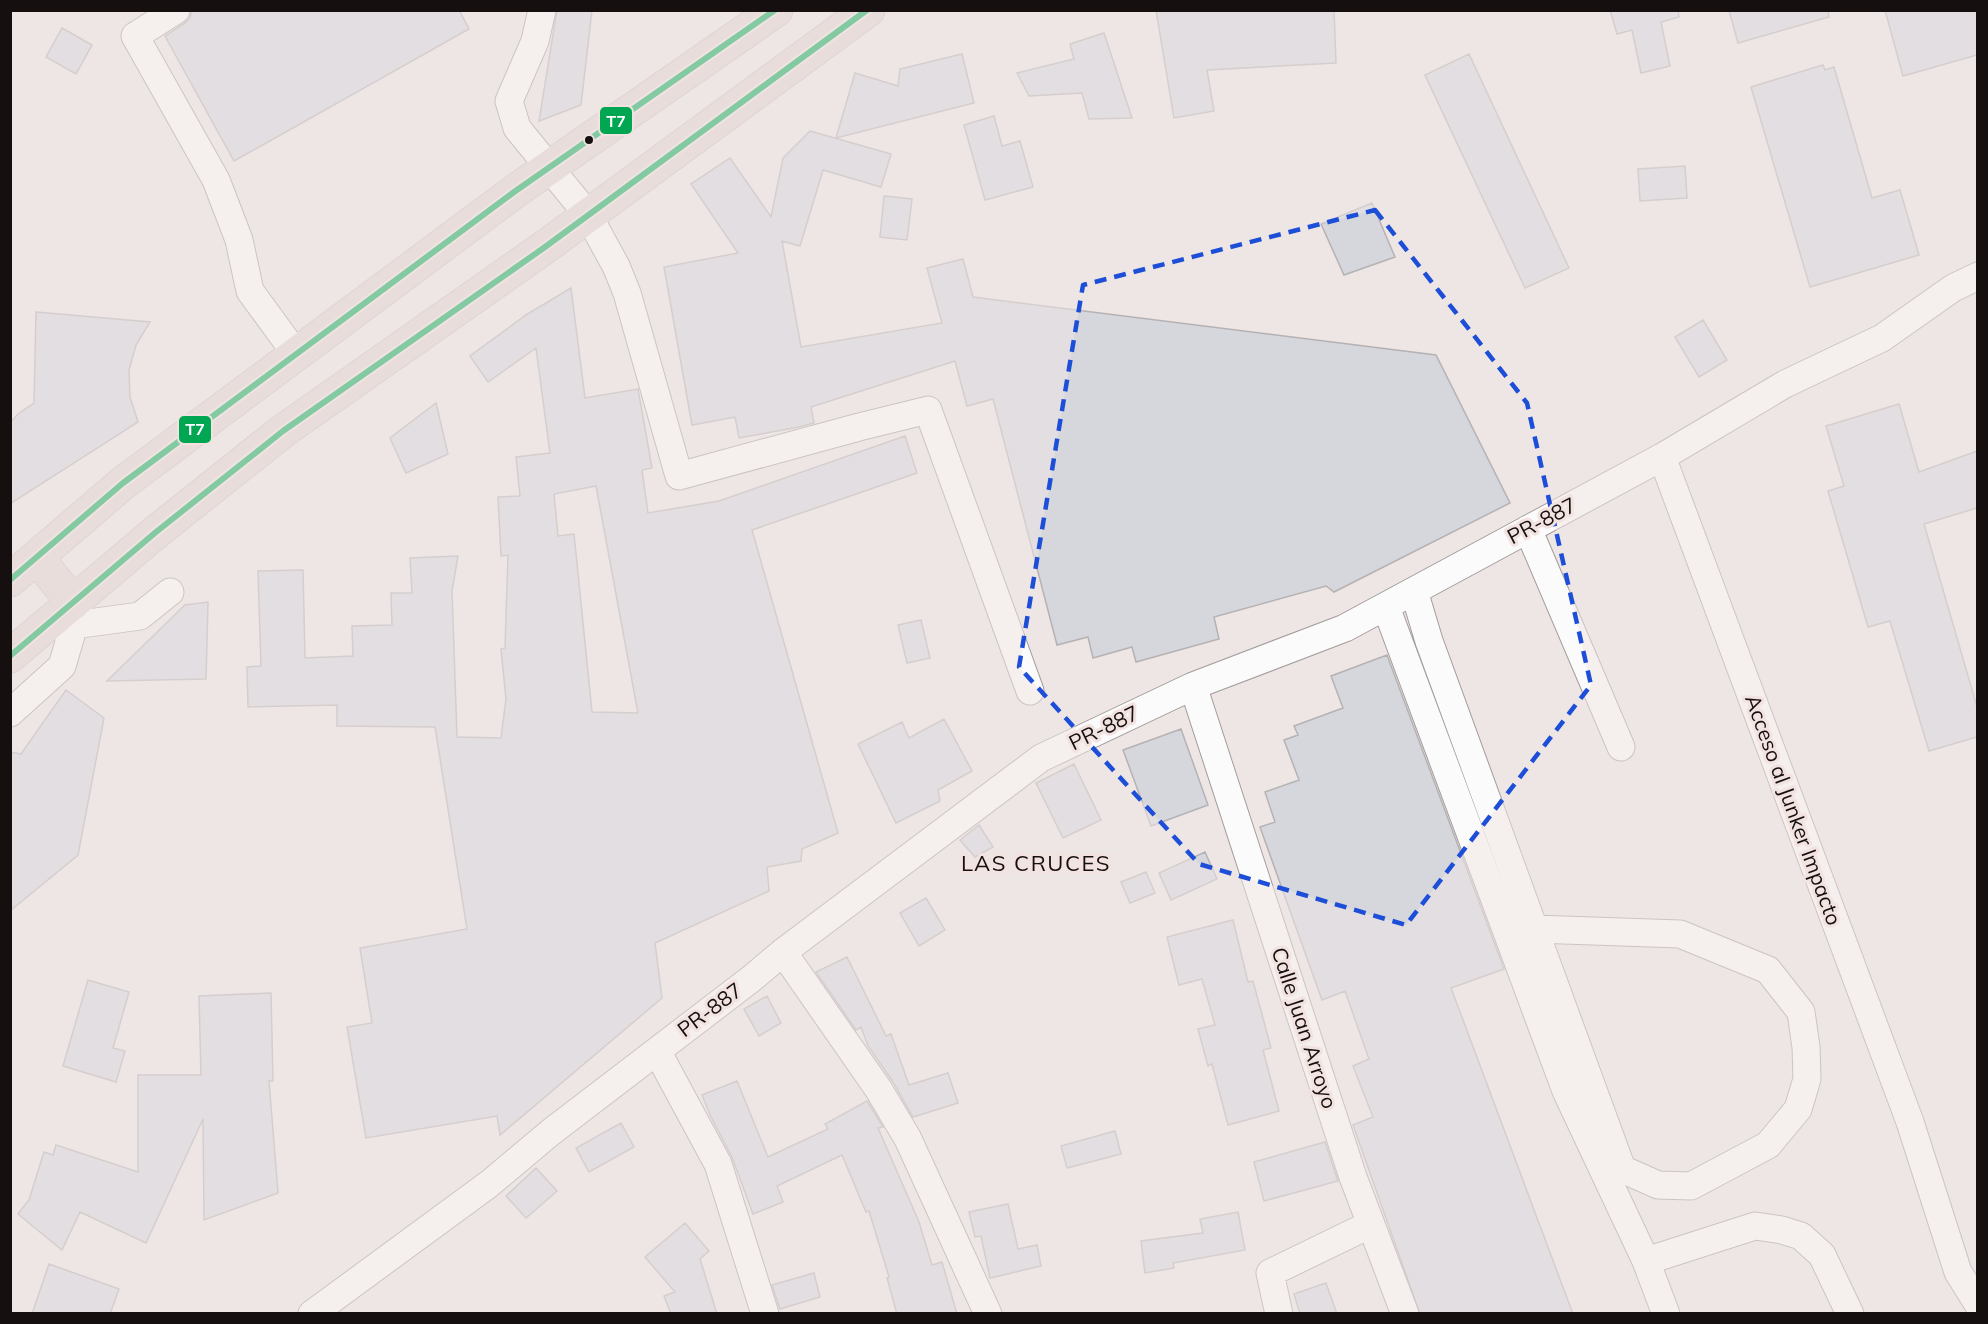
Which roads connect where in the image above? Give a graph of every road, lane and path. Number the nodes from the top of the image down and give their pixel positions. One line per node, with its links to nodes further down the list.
1 (176, 10): 8 (street)
2 (542, 10): 5 (street)
3 (776, 10): 5 (highway)
4 (868, 10): 6 (highway)
5 (548, 168): 6 (street); 8 (highway)
6 (588, 215): 16 (highway); 19 (street)
7 (1977, 276): 9 (street, PR-887)
8 (296, 354): 11 (highway)
9 (1662, 457): 10 (street, PR-887); 27 (street, Acceso al Junker Impacto)
10 (1528, 529): 13 (street, PR-887); 21 (street)
11 (37, 557): 12 (highway); 16 (highway)
12 (10, 580)
13 (1414, 591): 15 (street, PR-887); 22 (street)
14 (170, 592): 16 (street)
15 (1386, 606): 18 (street, PR-887); 26 (street)
16 (74, 614): 17 (highway); 20 (street)
17 (10, 656)
18 (1193, 686): 23 (street, PR-887); 25 (street, Calle Juan Arroyo)
19 (1030, 691)
20 (10, 713)
21 (1621, 747)
22 (1534, 929): 22 (street)
23 (783, 952): 24 (street, PR-887); 30 (street)
24 (657, 1051): 28 (street, PR-887); 29 (street)
25 (1369, 1225): 31 (street); 32 (street, Calle Juan Arroyo)
26 (1646, 1261): 33 (street); 34 (street)
27 (1977, 1304)
28 (312, 1314)
29 (765, 1314)
30 (988, 1314)
31 (1279, 1314)
32 (1405, 1314)
33 (1666, 1314)
34 (1850, 1314)

